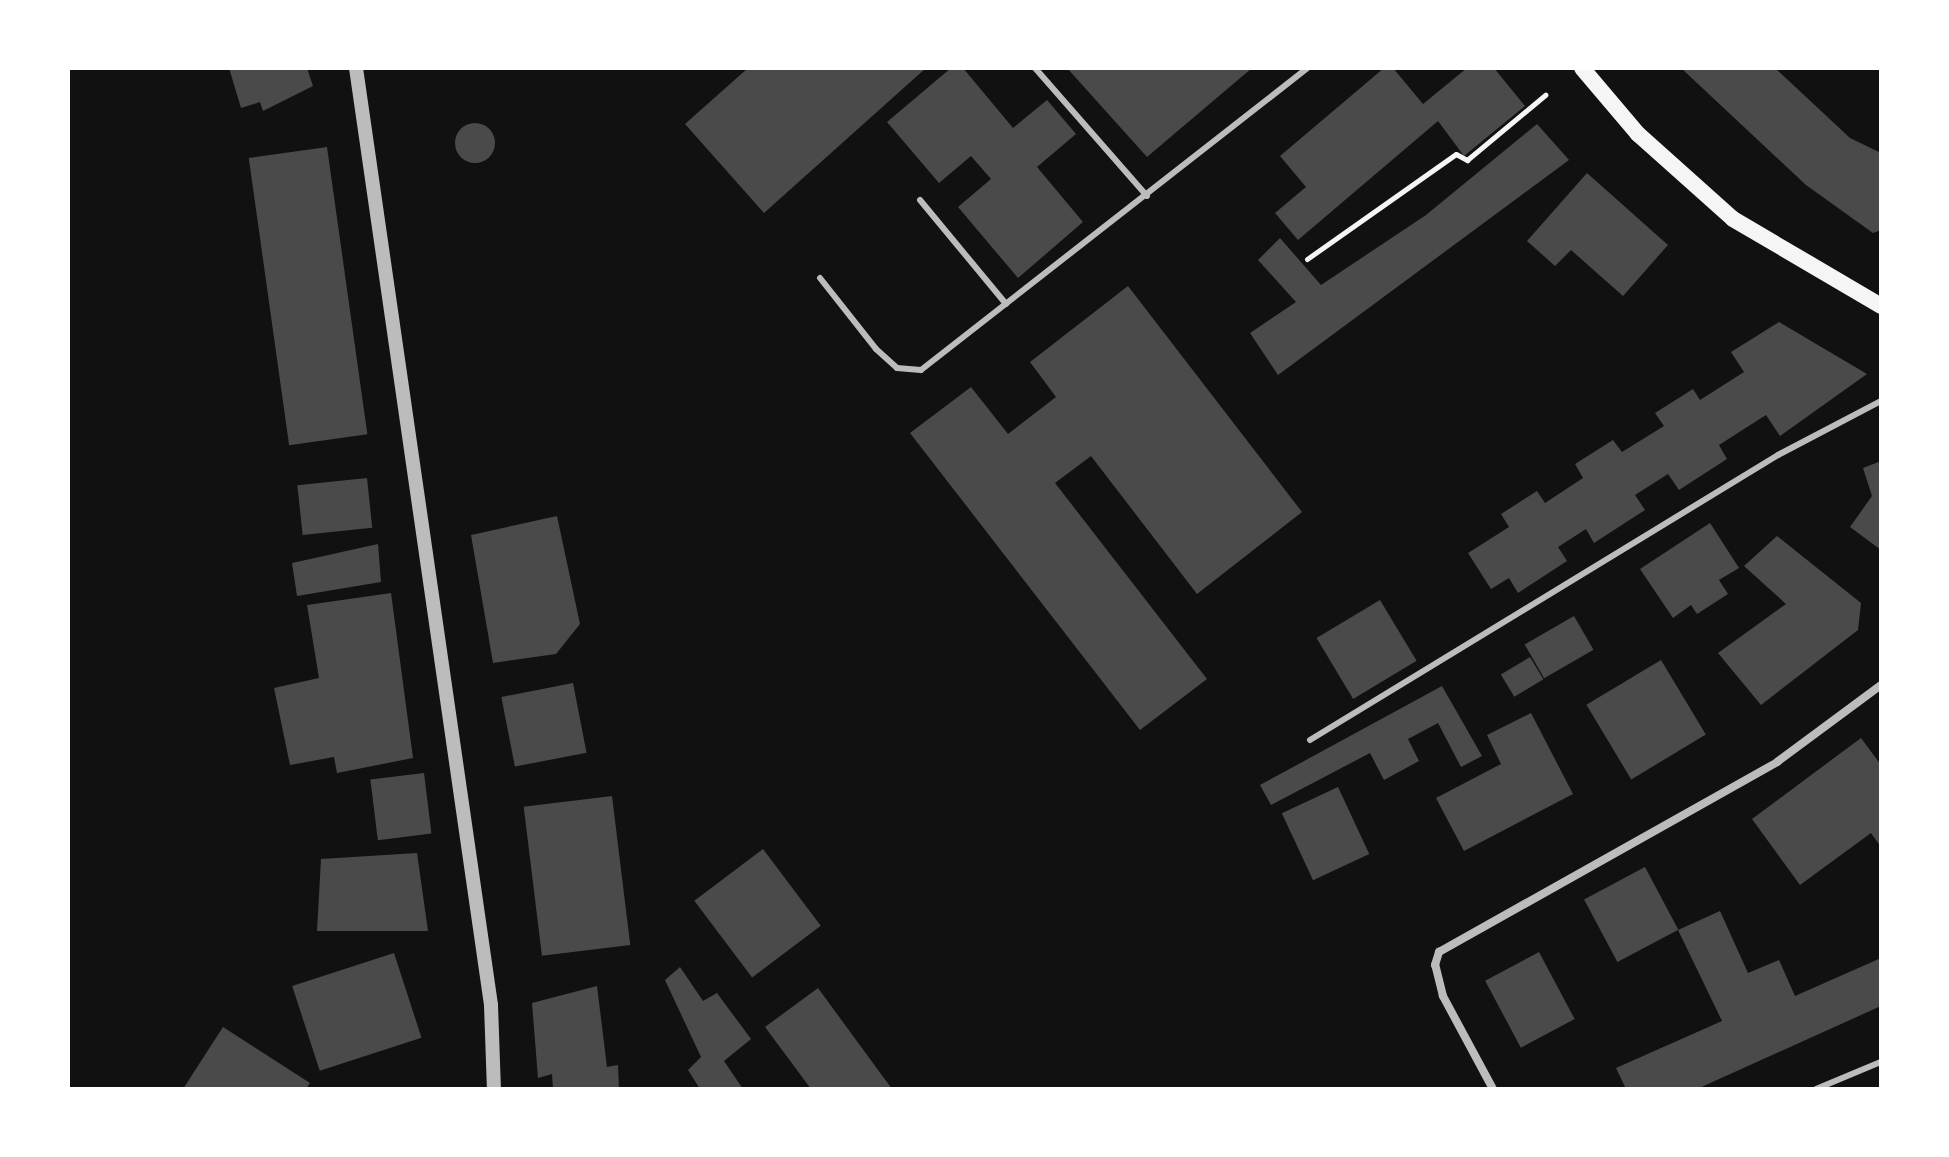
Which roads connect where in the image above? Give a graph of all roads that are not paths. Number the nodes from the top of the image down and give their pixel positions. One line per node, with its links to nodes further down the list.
1 (356, 68): 14 (street)
2 (1035, 68): 5 (lane)
3 (1308, 68): 5 (lane)
4 (1582, 68): 9 (main road)
5 (1147, 196): 8 (lane)
6 (920, 200): 8 (lane)
7 (820, 278): 8 (lane)
8 (1006, 304)
9 (1881, 306)
10 (1881, 401): 12 (lane)
11 (1881, 685): 15 (street)
12 (1310, 740)
13 (1881, 1062): 16 (lane)
14 (494, 1089)
15 (1493, 1089)
16 (1816, 1089)

